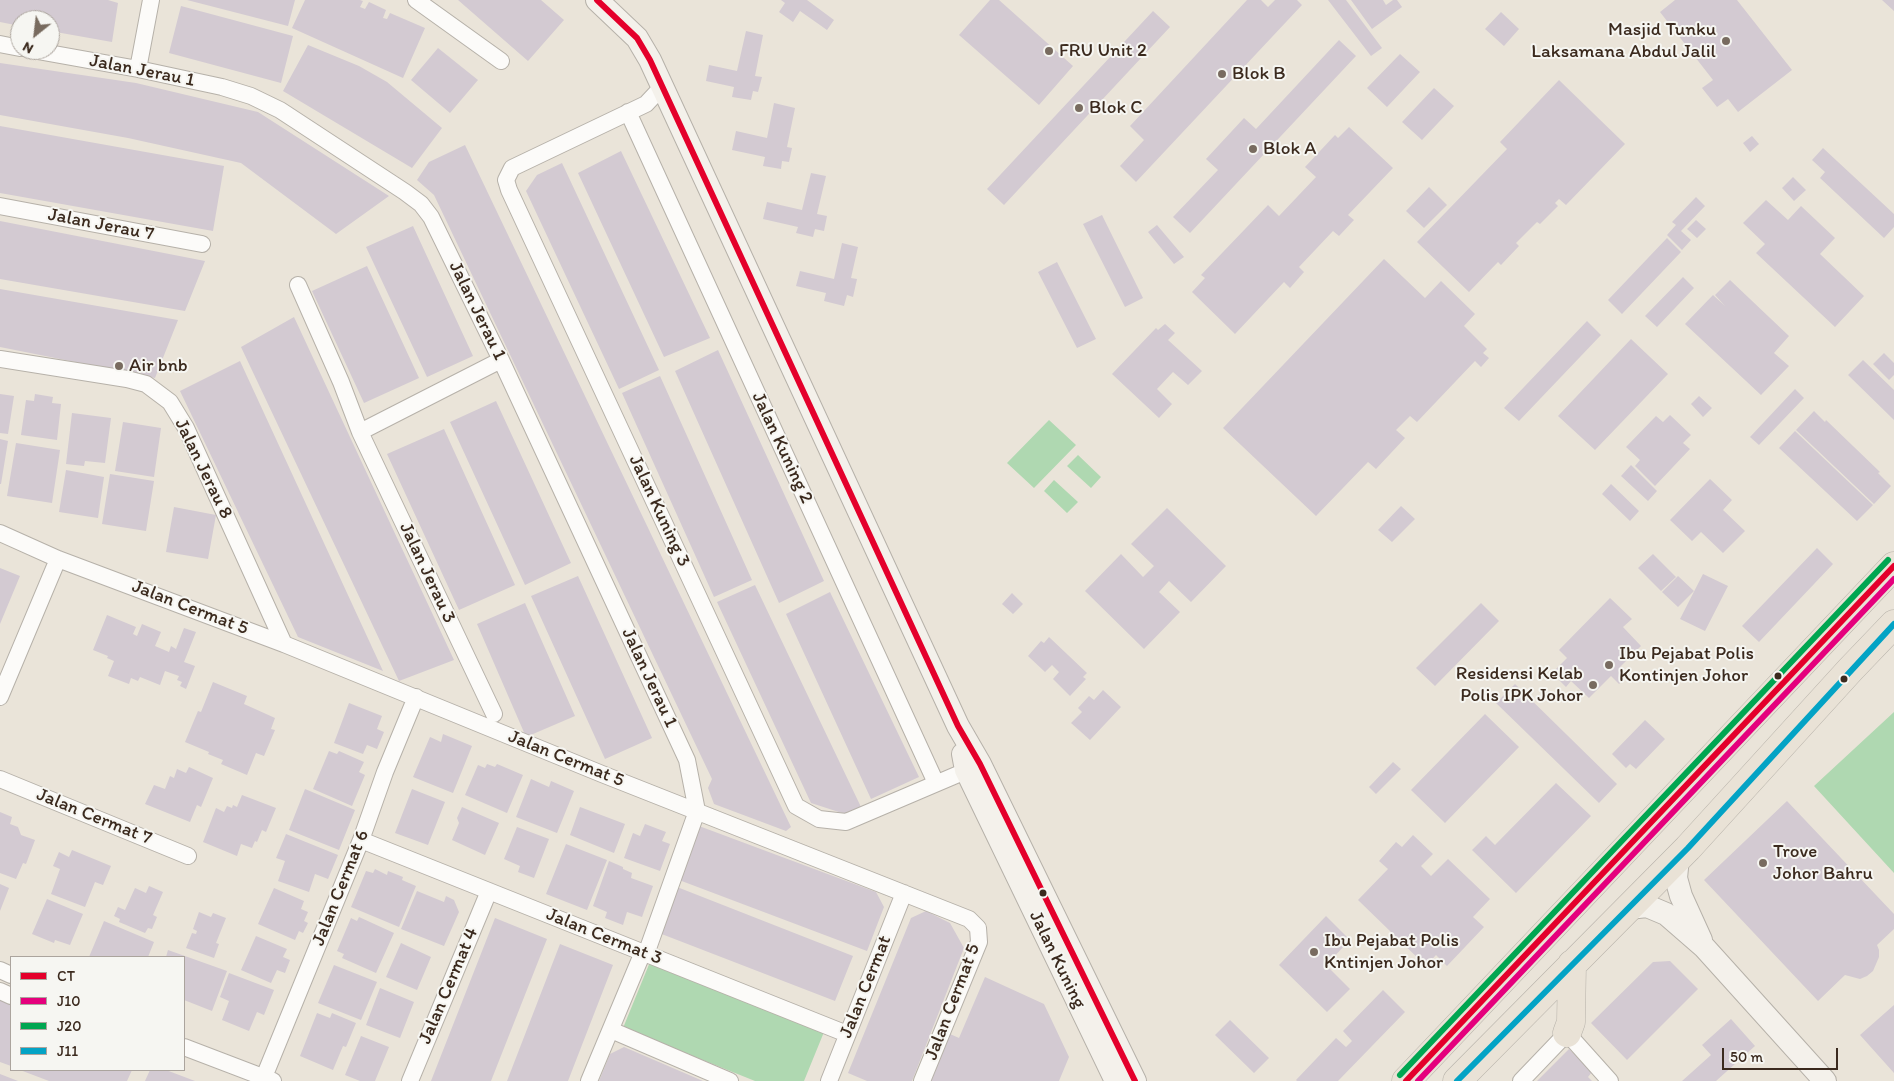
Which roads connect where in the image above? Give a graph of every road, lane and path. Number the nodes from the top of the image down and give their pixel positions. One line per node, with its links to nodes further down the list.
1 (151, 0): 6 (street)
2 (416, 0): 5 (street)
3 (597, 0): 7 (street, Jalan Kuning)
4 (60, 55): 6 (street, Jalan Jerau 1)
5 (502, 61)
6 (138, 69): 13 (street, Jalan Jerau 1)
7 (666, 97): 8 (street, Jalan Kuning 3); 23 (street, Jalan Kuning)
8 (628, 112): 25 (street, Jalan Kuning 2); 25 (street, Jalan Kuning 3)
9 (0, 206): 10 (street, Jalan Jerau 7)
10 (202, 244)
11 (298, 285): 14 (street, Jalan Jerau 3)
12 (0, 359): 19 (street, Jalan Jerau 8)
13 (501, 360): 14 (street); 26 (street, Jalan Jerau 1)
14 (360, 432): 22 (street, Jalan Jerau 3)
15 (0, 532): 16 (street, Jalan Cermat 5)
16 (58, 559): 19 (street, Jalan Cermat 5); 20 (street)
17 (1894, 566): 48 (highway)
18 (1894, 624): 28 (highway)
19 (284, 644): 21 (street, Jalan Cermat 5)
20 (0, 697)
21 (416, 697): 26 (street, Jalan Cermat 5); 27 (street, Jalan Cermat 6)
22 (494, 714)
23 (973, 767): 25 (street, Jalan Kuning 3); 46 (street, Jalan Kuning); 47 (street, Jalan Kuning)
24 (0, 779): 29 (street, Jalan Cermat 7)
25 (936, 783)
26 (697, 811): 31 (street, Jalan Cermat 5); 34 (street)
27 (361, 840): 30 (street, Jalan Cermat 3); 40 (street, Jalan Cermat 6)
28 (1688, 848): 32 (highway); 33 (street)
29 (188, 856)
30 (489, 891): 34 (street, Jalan Cermat 3); 41 (street, Jalan Cermat 4)
31 (904, 893): 38 (street, Jalan Cermat); 45 (street, Jalan Cermat 5)
32 (1629, 908): 33 (street); 35 (highway)
33 (1704, 947): 52 (street)
34 (644, 953): 36 (street); 38 (street, Jalan Cermat 3)
35 (1572, 964): 37 (highway); 49 (highway)
36 (611, 1030): 42 (street); 43 (street)
37 (1567, 1033): 50 (street); 51 (street)
38 (847, 1034): 44 (street, Jalan Cermat)
39 (185, 1047): 40 (street)
40 (268, 1079)
41 (410, 1081)
42 (589, 1081)
43 (730, 1081)
44 (829, 1081)
45 (922, 1081)
46 (1116, 1081)
47 (1135, 1081)
48 (1406, 1081)
49 (1457, 1081)
50 (1521, 1081)
51 (1610, 1081)
52 (1825, 1081)

